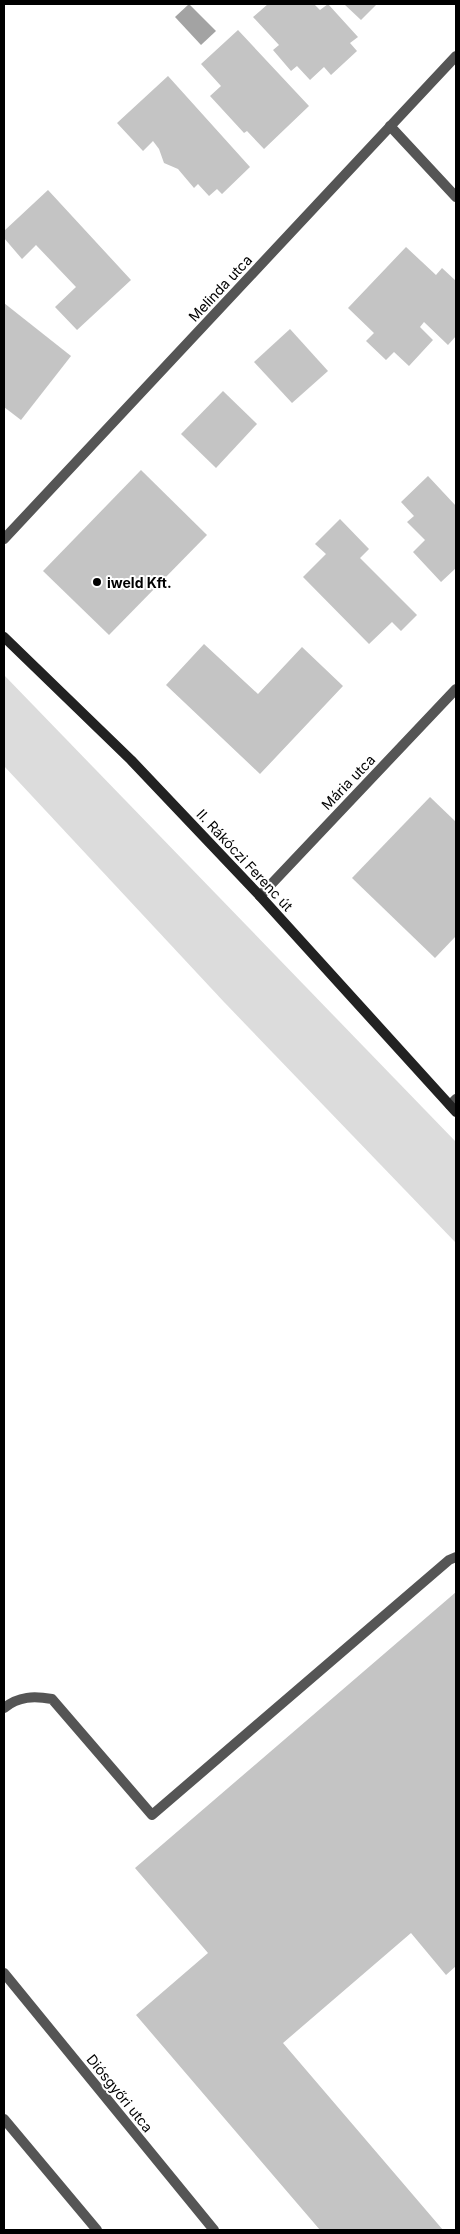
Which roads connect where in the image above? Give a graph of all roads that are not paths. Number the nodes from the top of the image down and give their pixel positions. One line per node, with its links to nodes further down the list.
1 (456, 56): 2 (street, Melinda utca)
2 (390, 126): 3 (street); 4 (street, Melinda utca)
3 (456, 197)
4 (4, 538)
5 (4, 637): 7 (main road, II. Rákóczi Ferenc út)
6 (456, 689): 7 (street, Mária utca)
7 (260, 896): 8 (main road, II. Rákóczi Ferenc út)
8 (454, 1105)
9 (456, 1557): 10 (street)
10 (4, 1708)
11 (4, 1973): 14 (street, Diósgyőri utca)
12 (4, 2119): 13 (street)
13 (97, 2230)
14 (214, 2230)

